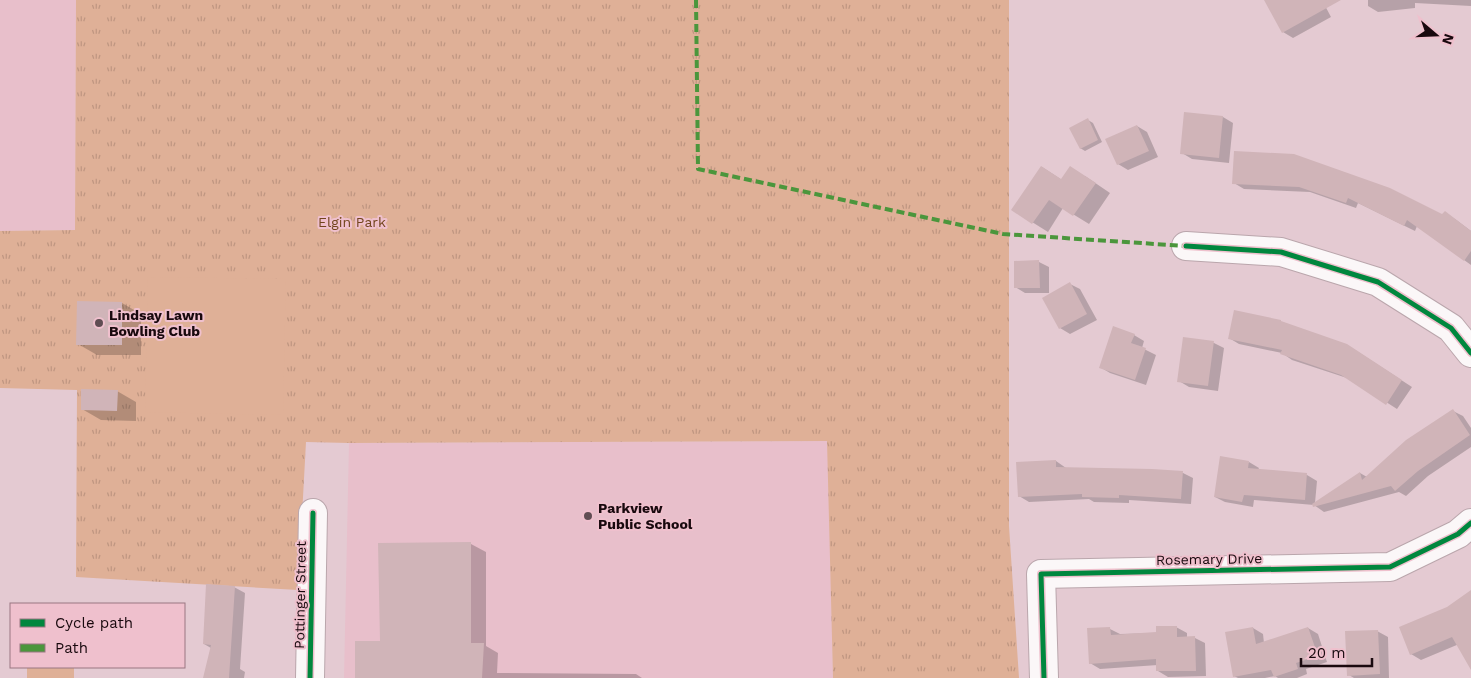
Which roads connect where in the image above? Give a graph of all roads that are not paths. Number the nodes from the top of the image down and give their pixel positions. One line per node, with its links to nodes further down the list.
1 (1186, 246): 2 (street)
2 (1471, 353)
3 (313, 513): 5 (street, Pottinger Street)
4 (1471, 524): 6 (street, Rosemary Drive)
5 (310, 678)
6 (1044, 678)

